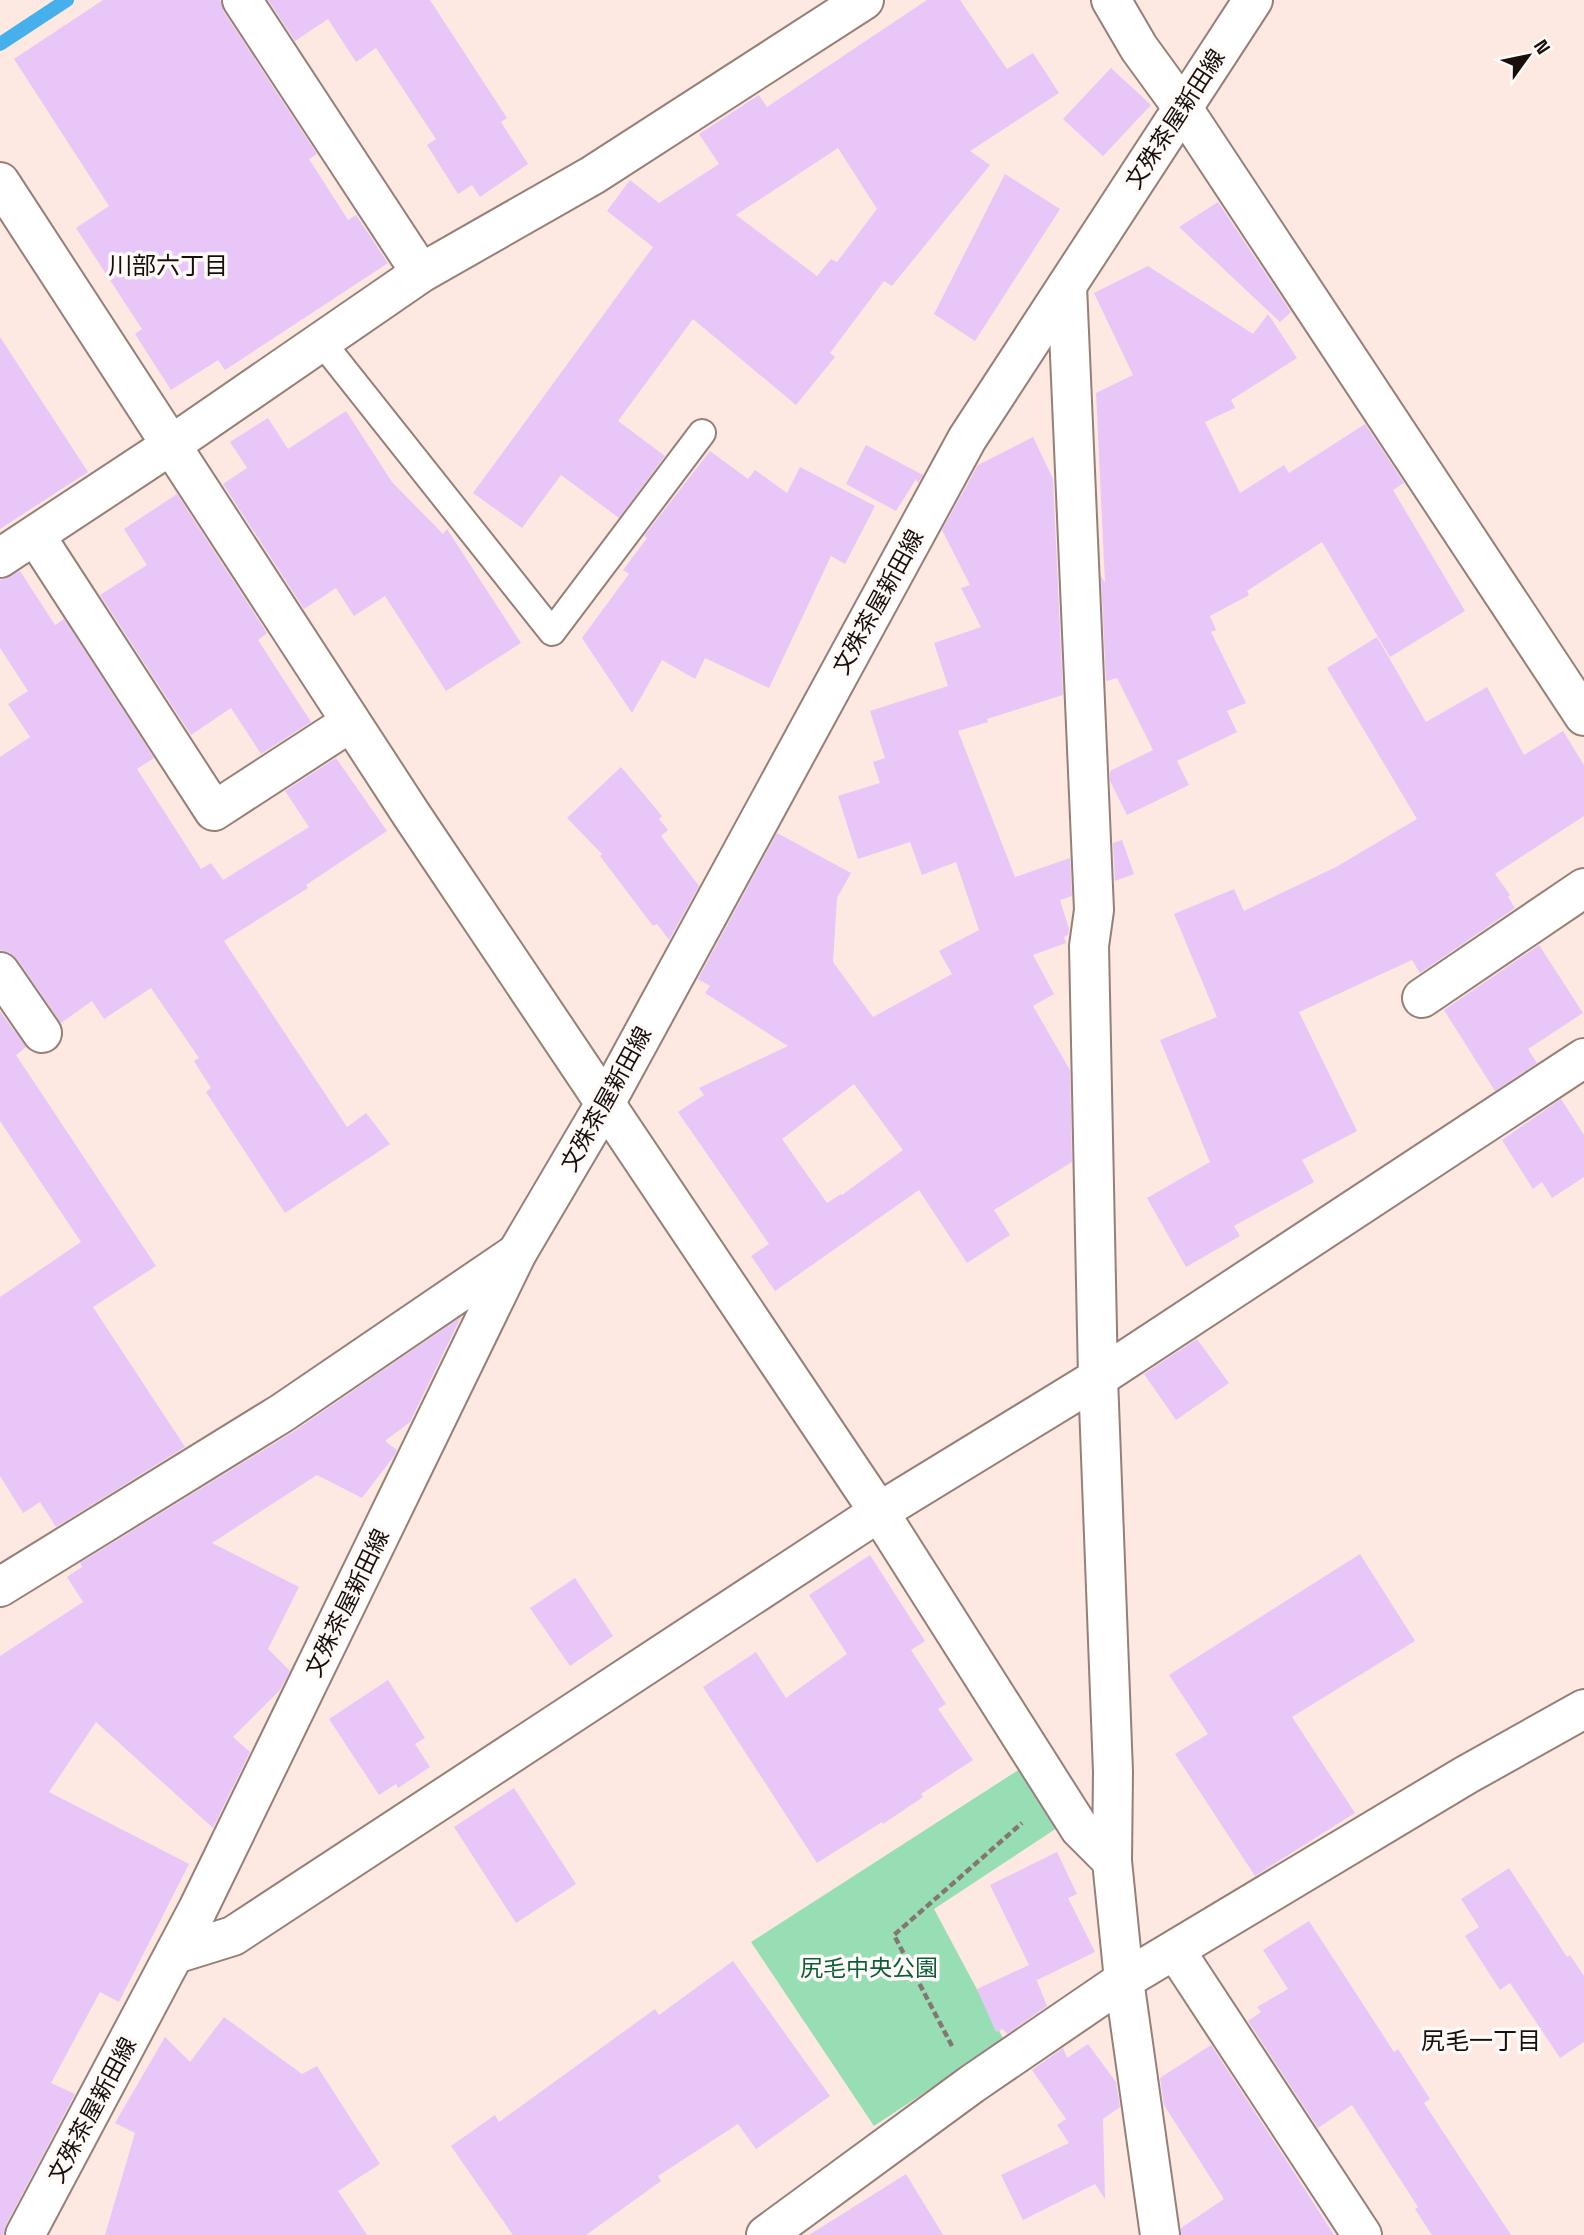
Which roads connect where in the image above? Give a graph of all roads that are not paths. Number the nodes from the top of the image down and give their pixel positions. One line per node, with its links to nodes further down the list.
1 (242, 0): 7 (street)
2 (864, 0): 7 (street)
3 (1111, 0): 5 (street)
4 (1252, 0): 5 (street, 文殊茶屋新田線)
5 (1182, 107): 8 (street, 文殊茶屋新田線); 14 (street)
6 (0, 182): 11 (street)
7 (421, 273): 9 (street)
8 (1067, 286): 21 (street, 文殊茶屋新田線); 23 (street)
9 (321, 341): 10 (lane); 11 (street)
10 (702, 433)
11 (171, 445): 12 (street); 15 (street)
12 (35, 535): 13 (street); 15 (street)
13 (0, 558)
14 (1584, 716)
15 (351, 722): 21 (street)
16 (1584, 888): 18 (street)
17 (0, 972): 19 (street)
18 (1422, 998)
19 (42, 1033)
20 (1584, 1058): 23 (street)
21 (606, 1102): 22 (street, 文殊茶屋新田線); 24 (street)
22 (517, 1253): 25 (street); 29 (street, 文殊茶屋新田線)
23 (1098, 1378): 24 (street); 27 (street)
24 (879, 1512): 27 (street); 29 (street)
25 (0, 1587)
26 (1584, 1709): 28 (street)
27 (1112, 1861): 30 (street)
28 (1175, 1950): 30 (street); 34 (street)
29 (174, 1954): 31 (street, 文殊茶屋新田線)
30 (1124, 1980): 32 (street); 33 (street)
31 (25, 2235)
32 (766, 2235)
33 (1160, 2235)
34 (1362, 2235)

